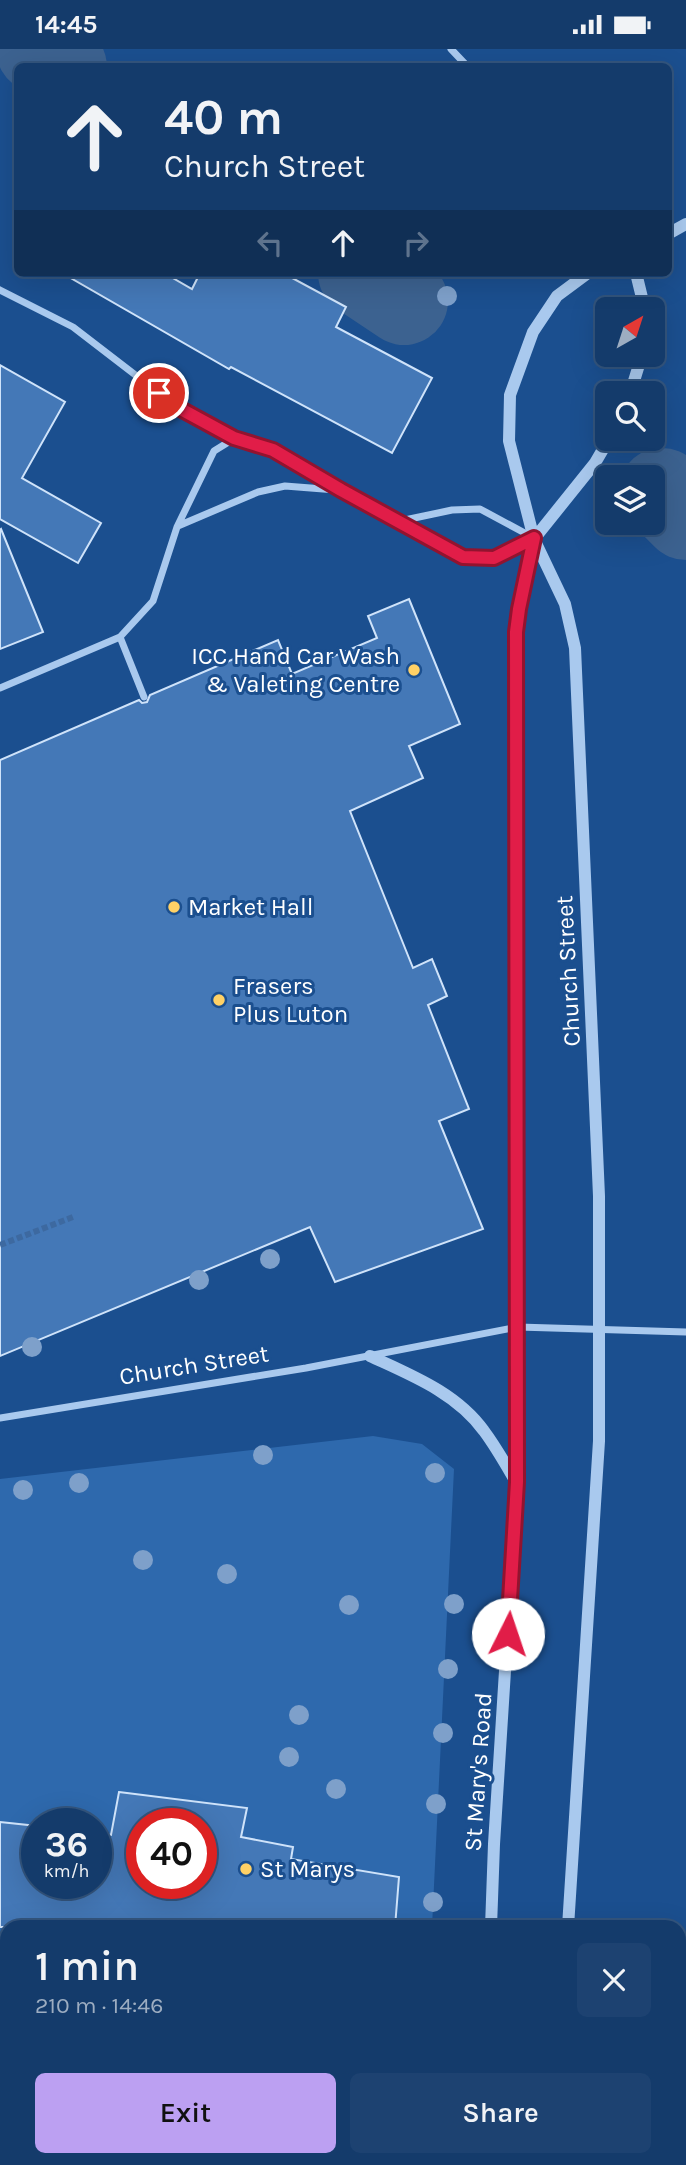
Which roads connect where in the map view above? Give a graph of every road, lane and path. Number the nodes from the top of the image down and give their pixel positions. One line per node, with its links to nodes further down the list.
1 (451, 49): 2 (street)
2 (464, 63)
3 (583, 277): 12 (street, Church Street)
4 (637, 277): 6 (street)
5 (0, 290): 7 (street)
6 (642, 297)
7 (234, 438): 9 (street); 11 (street)
8 (602, 451): 12 (street, Church Street)
9 (341, 490): 10 (street); 11 (street)
10 (399, 521): 12 (street); 12 (street)
11 (177, 527): 13 (street)
12 (534, 538): 16 (street, Church Street); 17 (street, Church Street)
13 (120, 637): 14 (street); 15 (street)
14 (0, 688)
15 (144, 697)
16 (518, 1327): 17 (street, Church Street); 19 (street, Church Street); 21 (street, St Mary's Road)
17 (599, 1329): 18 (street); 23 (street)
18 (686, 1332)
19 (370, 1356): 20 (street, Church Street); 21 (street)
20 (0, 1418)
21 (517, 1482): 22 (street, St Mary's Road)
22 (491, 1920)
23 (568, 1920)

